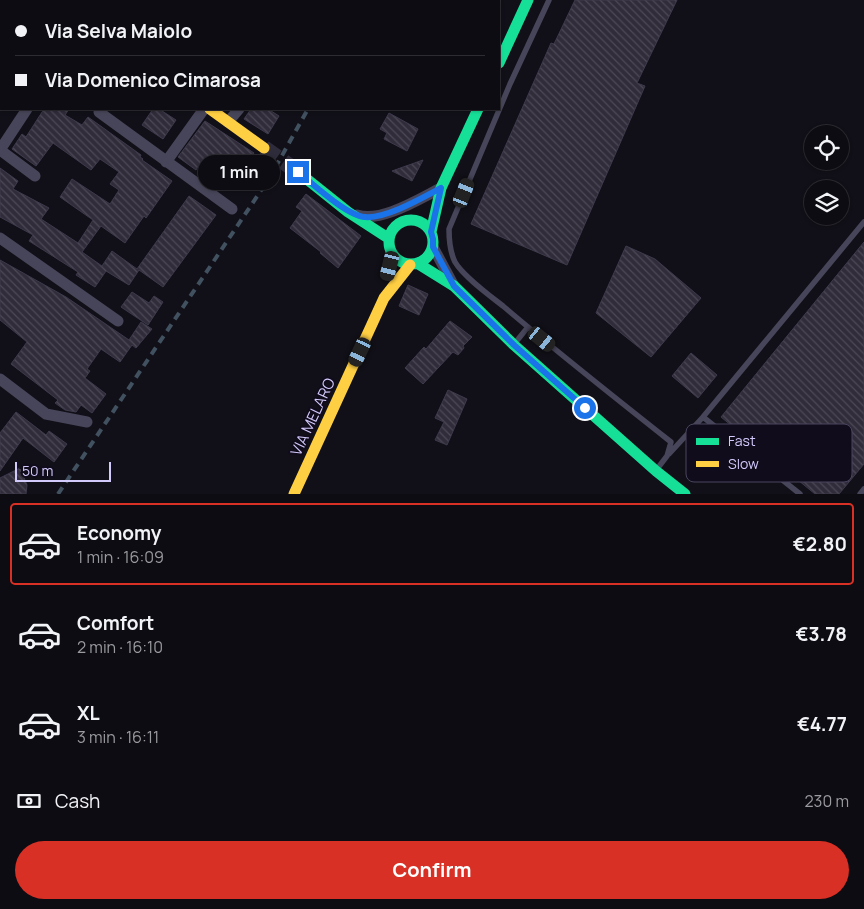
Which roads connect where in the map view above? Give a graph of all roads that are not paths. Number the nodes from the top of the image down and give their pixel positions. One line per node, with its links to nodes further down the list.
1 (528, 0): 3 (main road)
2 (549, 0): 4 (lane)
3 (500, 61)
4 (500, 108)
5 (26, 110): 14 (street)
6 (203, 110): 15 (street)
7 (211, 110): 12 (main road)
8 (238, 110): 12 (street)
9 (478, 110): 18 (main road)
10 (499, 110): 32 (lane)
11 (99, 112): 15 (street)
12 (228, 122): 13 (main road)
13 (264, 148)
14 (0, 150): 17 (street)
15 (166, 162): 19 (street)
16 (298, 172): 20 (main road)
17 (36, 176)
18 (441, 188): 20 (street); 21 (main road); 23 (main road)
19 (232, 209)
20 (348, 212): 25 (main road)
21 (402, 222): 23 (main road); 25 (main road)
22 (864, 222): 35 (lane)
23 (431, 232): 26 (main road)
24 (0, 238): 31 (street)
25 (388, 238): 27 (main road)
26 (433, 247): 28 (main road, VIA MELARO); 29 (street)
27 (393, 256): 28 (main road); 30 (main road, VIA MELARO)
28 (414, 264): 29 (main road); 30 (main road, VIA MELARO)
29 (454, 286): 33 (main road)
30 (384, 298): 44 (main road, VIA MELARO)
31 (118, 320)
32 (528, 327): 33 (lane); 40 (lane)
33 (514, 345): 41 (main road)
34 (0, 379): 36 (street)
35 (703, 417): 37 (lane); 38 (lane)
36 (87, 422)
37 (697, 424)
38 (712, 424)
39 (686, 435): 40 (lane)
40 (667, 456): 41 (lane)
41 (656, 471): 45 (main road)
42 (785, 482): 46 (lane)
43 (864, 489): 47 (lane)
44 (294, 494)
45 (685, 494)
46 (800, 494)
47 (860, 494)

